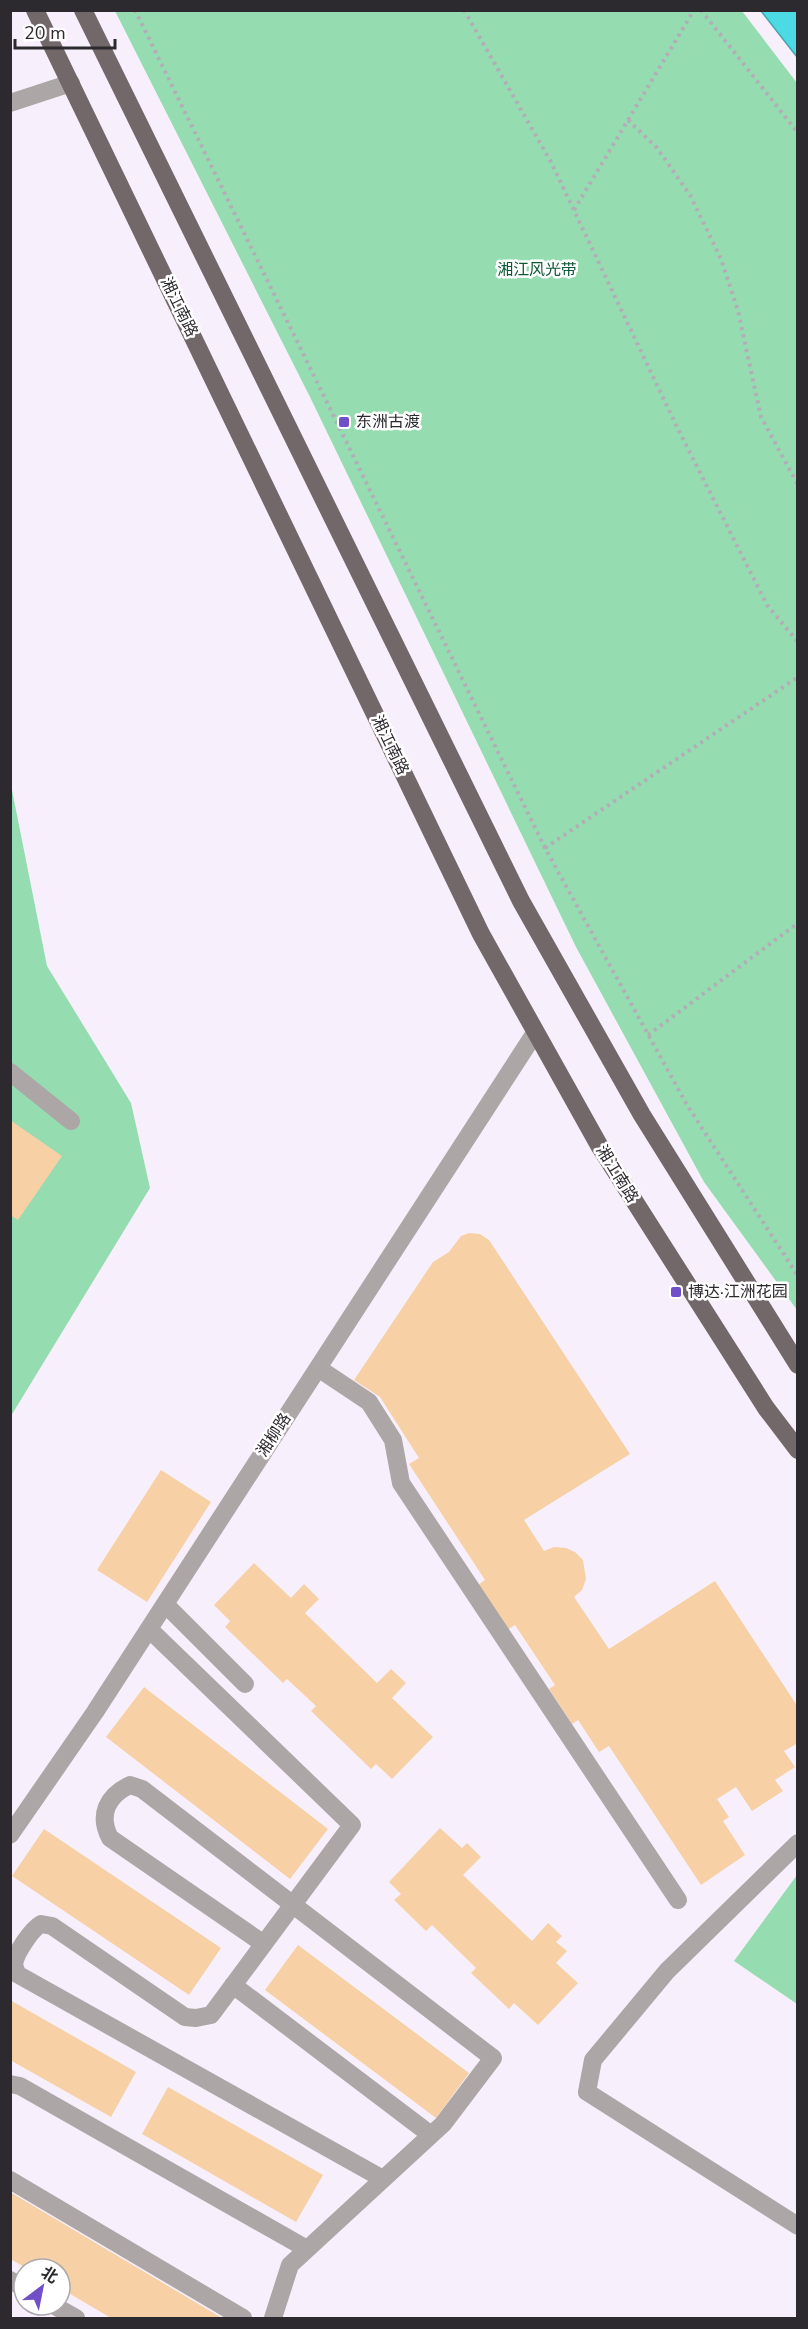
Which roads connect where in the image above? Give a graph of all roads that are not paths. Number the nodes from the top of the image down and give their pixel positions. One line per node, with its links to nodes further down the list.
1 (35, 10): 3 (main road, 湘江南路)
2 (83, 10): 8 (main road)
3 (71, 82): 4 (street); 5 (main road, 湘江南路)
4 (10, 104)
5 (535, 1033): 9 (street, 湘柳路); 10 (main road, 湘江南路)
6 (10, 1072): 7 (street)
7 (71, 1121)
8 (798, 1365)
9 (318, 1368): 11 (street, 湘柳路); 18 (street)
10 (798, 1450)
11 (165, 1604): 12 (street, 湘柳路); 13 (street)
12 (149, 1629): 14 (street); 16 (street, 湘柳路)
13 (220, 1659): 14 (street); 15 (street)
14 (199, 1678): 19 (street)
15 (245, 1684)
16 (10, 1835)
17 (798, 1843): 26 (street)
18 (678, 1900)
19 (293, 1905): 20 (street); 20 (street); 23 (street)
20 (264, 1944): 21 (street)
21 (233, 1985): 23 (street); 24 (street)
22 (10, 2084): 27 (street)
23 (431, 2135): 24 (street)
24 (383, 2179): 27 (street)
25 (10, 2180): 28 (street)
26 (798, 2226)
27 (307, 2249): 29 (street)
28 (243, 2319)
29 (273, 2319)

